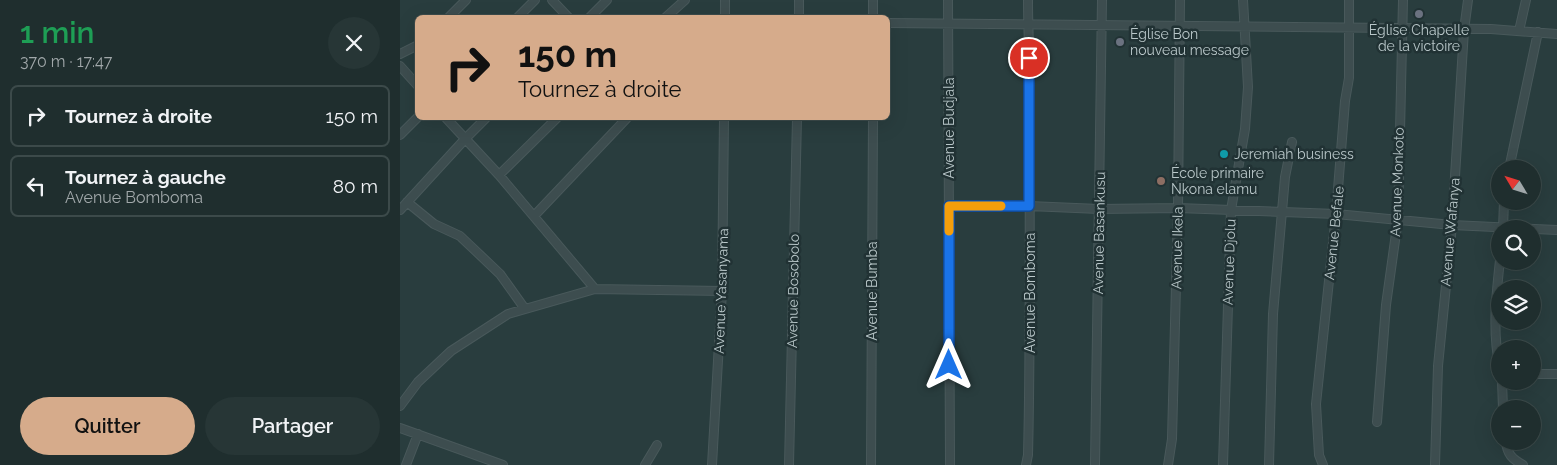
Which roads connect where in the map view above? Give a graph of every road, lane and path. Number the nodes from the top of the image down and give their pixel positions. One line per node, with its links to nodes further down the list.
1 (466, 0): 18 (street)
2 (535, 0): 19 (street)
3 (552, 0): 20 (street)
4 (607, 0): 21 (street)
5 (685, 0): 22 (street)
6 (725, 0): 23 (street)
7 (799, 0): 24 (street)
8 (873, 0): 25 (street)
9 (948, 0): 27 (street, Avenue Budjala)
10 (1028, 0): 28 (street, Avenue Bomboma)
11 (1102, 0): 29 (street, Avenue Basankusu)
12 (1180, 0): 30 (street, Avenue Ikela)
13 (1243, 0): 31 (street, Avenue Djolu)
14 (1349, 0): 32 (street, Avenue Befale)
15 (1403, 0): 33 (street, Avenue Monkoto)
16 (1468, 0): 34 (street, Avenue Wafanya)
17 (1526, 0): 35 (street)
18 (451, 15)
19 (520, 15)
20 (566, 15)
21 (592, 15)
22 (668, 15)
23 (725, 15)
24 (798, 15)
25 (873, 15)
26 (890, 23): 27 (street)
27 (948, 24): 28 (street); 56 (street, Avenue Budjala)
28 (1028, 24): 29 (street); 57 (street, Avenue Bomboma)
29 (1101, 25): 30 (street); 59 (street, Avenue Basankusu)
30 (1180, 25): 31 (street); 58 (street, Avenue Ikela)
31 (1243, 26): 32 (street); 61 (street, Avenue Djolu)
32 (1349, 28): 33 (street); 63 (street, Avenue Befale)
33 (1401, 29): 34 (street); 65 (street, Avenue Monkoto)
34 (1464, 30): 35 (street); 66 (street, Avenue Wafanya)
35 (1519, 30): 36 (street)
36 (1538, 32): 37 (street); 53 (street)
37 (1557, 34)
38 (415, 47): 39 (street)
39 (400, 54)
40 (400, 66): 41 (street)
41 (415, 83)
42 (415, 120): 50 (street)
43 (448, 120): 51 (street)
44 (484, 120): 51 (street)
45 (556, 120): 54 (street)
46 (625, 120): 64 (street)
47 (724, 120): 72 (street, Avenue Yasanyama)
48 (796, 120): 88 (street, Avenue Bosobolo)
49 (873, 120): 89 (street, Avenue Bumba)
50 (400, 135)
51 (466, 138): 54 (street); 55 (street)
52 (1292, 142): 62 (street)
53 (1511, 160)
54 (499, 174): 64 (street)
55 (407, 202): 60 (street); 73 (street)
56 (949, 206): 57 (street); 90 (street, Avenue Budjala)
57 (1029, 206): 59 (street); 91 (street, Avenue Bomboma)
58 (1178, 208): 59 (street); 61 (street); 93 (street, Avenue Ikela)
59 (1099, 209): 92 (street, Avenue Basankusu)
60 (400, 210)
61 (1231, 210): 62 (street); 94 (street, Avenue Djolu)
62 (1283, 212): 63 (street); 95 (street)
63 (1336, 214): 65 (street); 96 (street, Avenue Befale)
64 (534, 216): 71 (street)
65 (1398, 219): 66 (street); 78 (street, Avenue Monkoto)
66 (1452, 225): 67 (street); 97 (street, Avenue Wafanya)
67 (1491, 227)
68 (1541, 229): 69 (street)
69 (1557, 230)
70 (1499, 270): 74 (street)
71 (595, 289): 72 (street); 73 (street)
72 (722, 291): 87 (street, Avenue Yasanyama)
73 (525, 309): 77 (street)
74 (1496, 340)
75 (1541, 374): 76 (street)
76 (1557, 374)
77 (400, 406)
78 (1378, 422)
79 (400, 428): 80 (street)
80 (418, 434): 84 (street); 85 (street)
81 (657, 445): 86 (street)
82 (1507, 450): 83 (street)
83 (1512, 462): 98 (street)
84 (406, 465)
85 (503, 465)
86 (645, 465)
87 (712, 465)
88 (789, 465)
89 (871, 465)
90 (950, 465)
91 (1026, 465)
92 (1095, 465)
93 (1168, 465)
94 (1223, 465)
95 (1269, 465)
96 (1322, 465)
97 (1435, 465)
98 (1523, 465)

